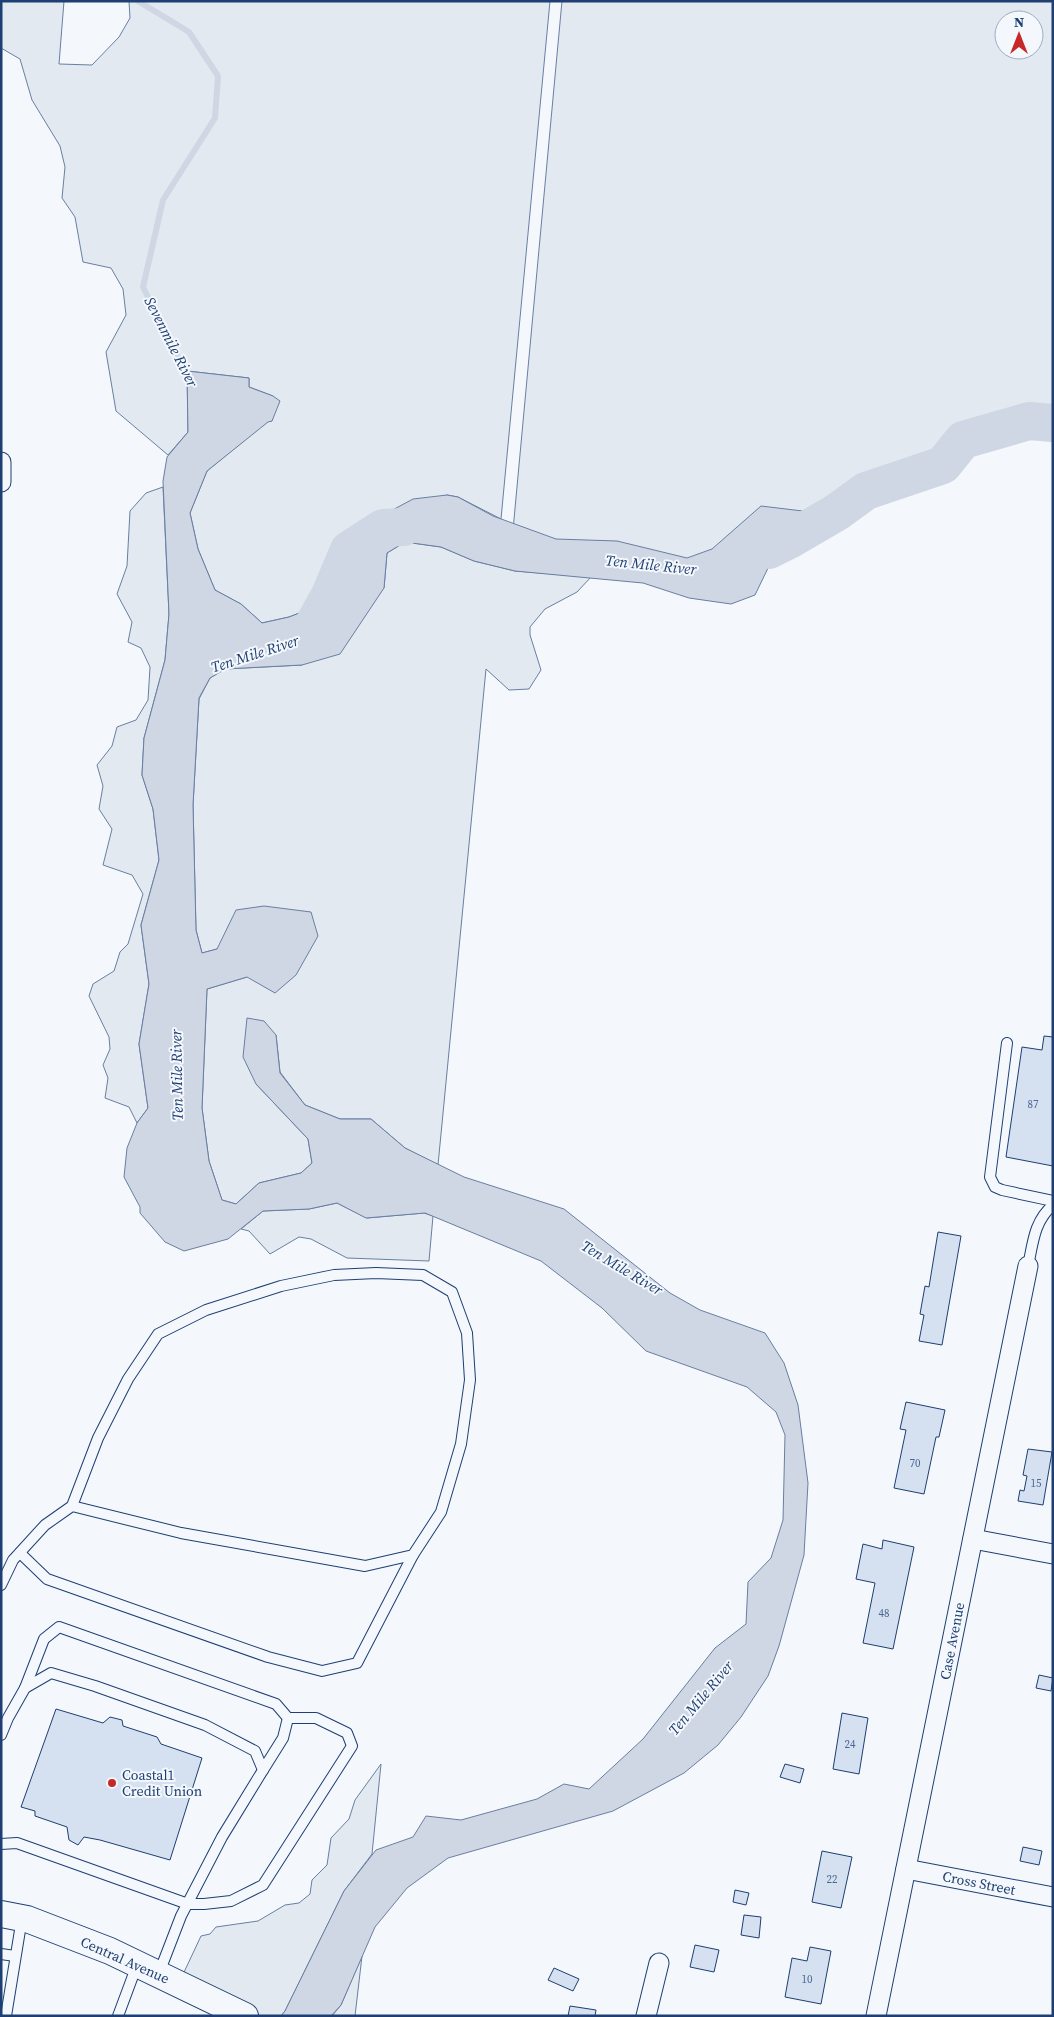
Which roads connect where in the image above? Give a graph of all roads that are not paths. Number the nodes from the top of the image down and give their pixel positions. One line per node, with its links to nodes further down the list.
1 (1, 462): 2 (street)
2 (1, 482)
3 (1007, 1043): 4 (lane)
4 (1053, 1203): 5 (lane)
5 (1028, 1266): 7 (street, Case Avenue)
6 (72, 1506): 8 (lane); 10 (lane); 10 (lane)
7 (973, 1539): 9 (street); 17 (street, Case Avenue)
8 (20, 1553): 10 (lane); 11 (lane)
9 (1053, 1554)
10 (413, 1555)
11 (1, 1585)
12 (25, 1688): 13 (lane); 14 (lane); 15 (lane)
13 (288, 1718): 15 (lane); 19 (lane)
14 (1, 1735)
15 (263, 1770): 19 (lane)
16 (1, 1844): 19 (lane)
17 (906, 1869): 18 (street, Cross Street); 29 (street, Case Avenue)
18 (1053, 1897)
19 (188, 1904): 24 (lane)
20 (12, 1916): 22 (lane); 24 (main road, Central Avenue)
21 (1, 1954): 22 (lane)
22 (15, 1956): 26 (lane)
23 (659, 1963): 28 (street)
24 (148, 1969): 25 (main road, Central Avenue); 27 (lane)
25 (244, 2015)
26 (6, 2016)
27 (118, 2016)
28 (646, 2016)
29 (876, 2016)

